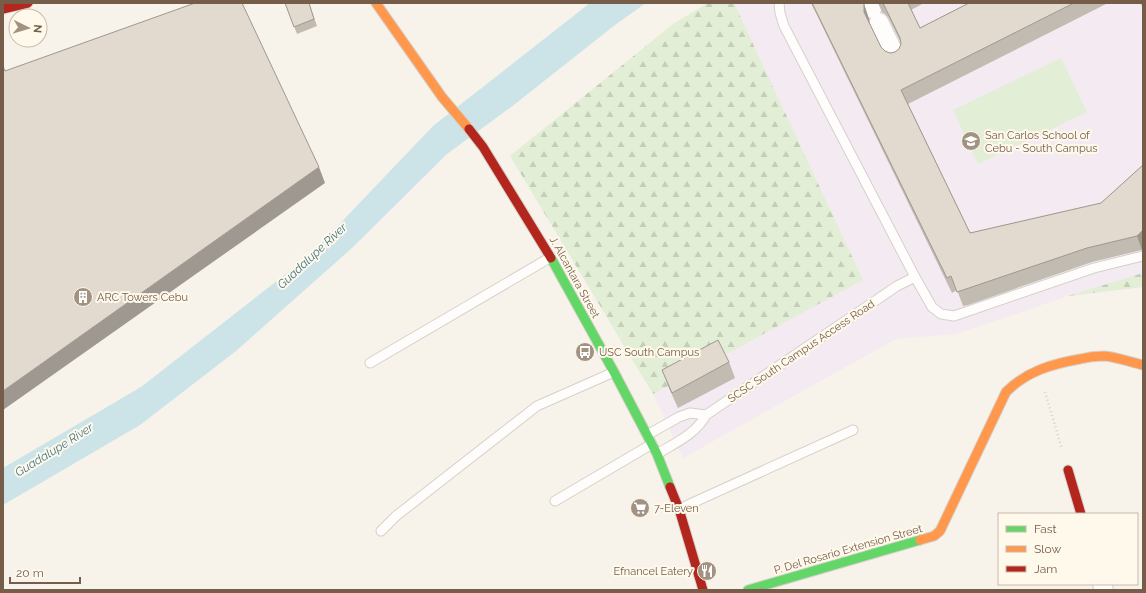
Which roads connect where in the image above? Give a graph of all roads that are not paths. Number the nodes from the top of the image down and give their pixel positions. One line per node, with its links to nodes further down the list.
1 (28, 3): 5 (street)
2 (32, 3): 7 (street)
3 (376, 3): 10 (street, J. Alcantara Street)
4 (779, 3): 11 (lane)
5 (3, 9)
6 (873, 11): 8 (street)
7 (3, 16)
8 (896, 57)
9 (1143, 256): 11 (lane)
10 (551, 257): 12 (lane); 14 (street, J. Alcantara Street)
11 (915, 277): 15 (lane, SCSC South Campus Access Road)
12 (370, 363)
13 (1143, 364): 26 (street, P. Del Rosario Extension Street)
14 (614, 372): 17 (street, J. Alcantara Street); 24 (lane)
15 (706, 415): 17 (lane); 19 (lane, SCSC South Campus Access Road)
16 (853, 430): 22 (lane)
17 (648, 435): 18 (street, J. Alcantara Street)
18 (652, 444): 19 (street, J. Alcantara Street); 21 (lane)
19 (657, 454): 22 (street, J. Alcantara Street)
20 (1068, 470): 23 (street)
21 (555, 500)
22 (679, 509): 25 (street, J. Alcantara Street)
23 (1081, 513)
24 (382, 531)
25 (703, 590)
26 (748, 590)

